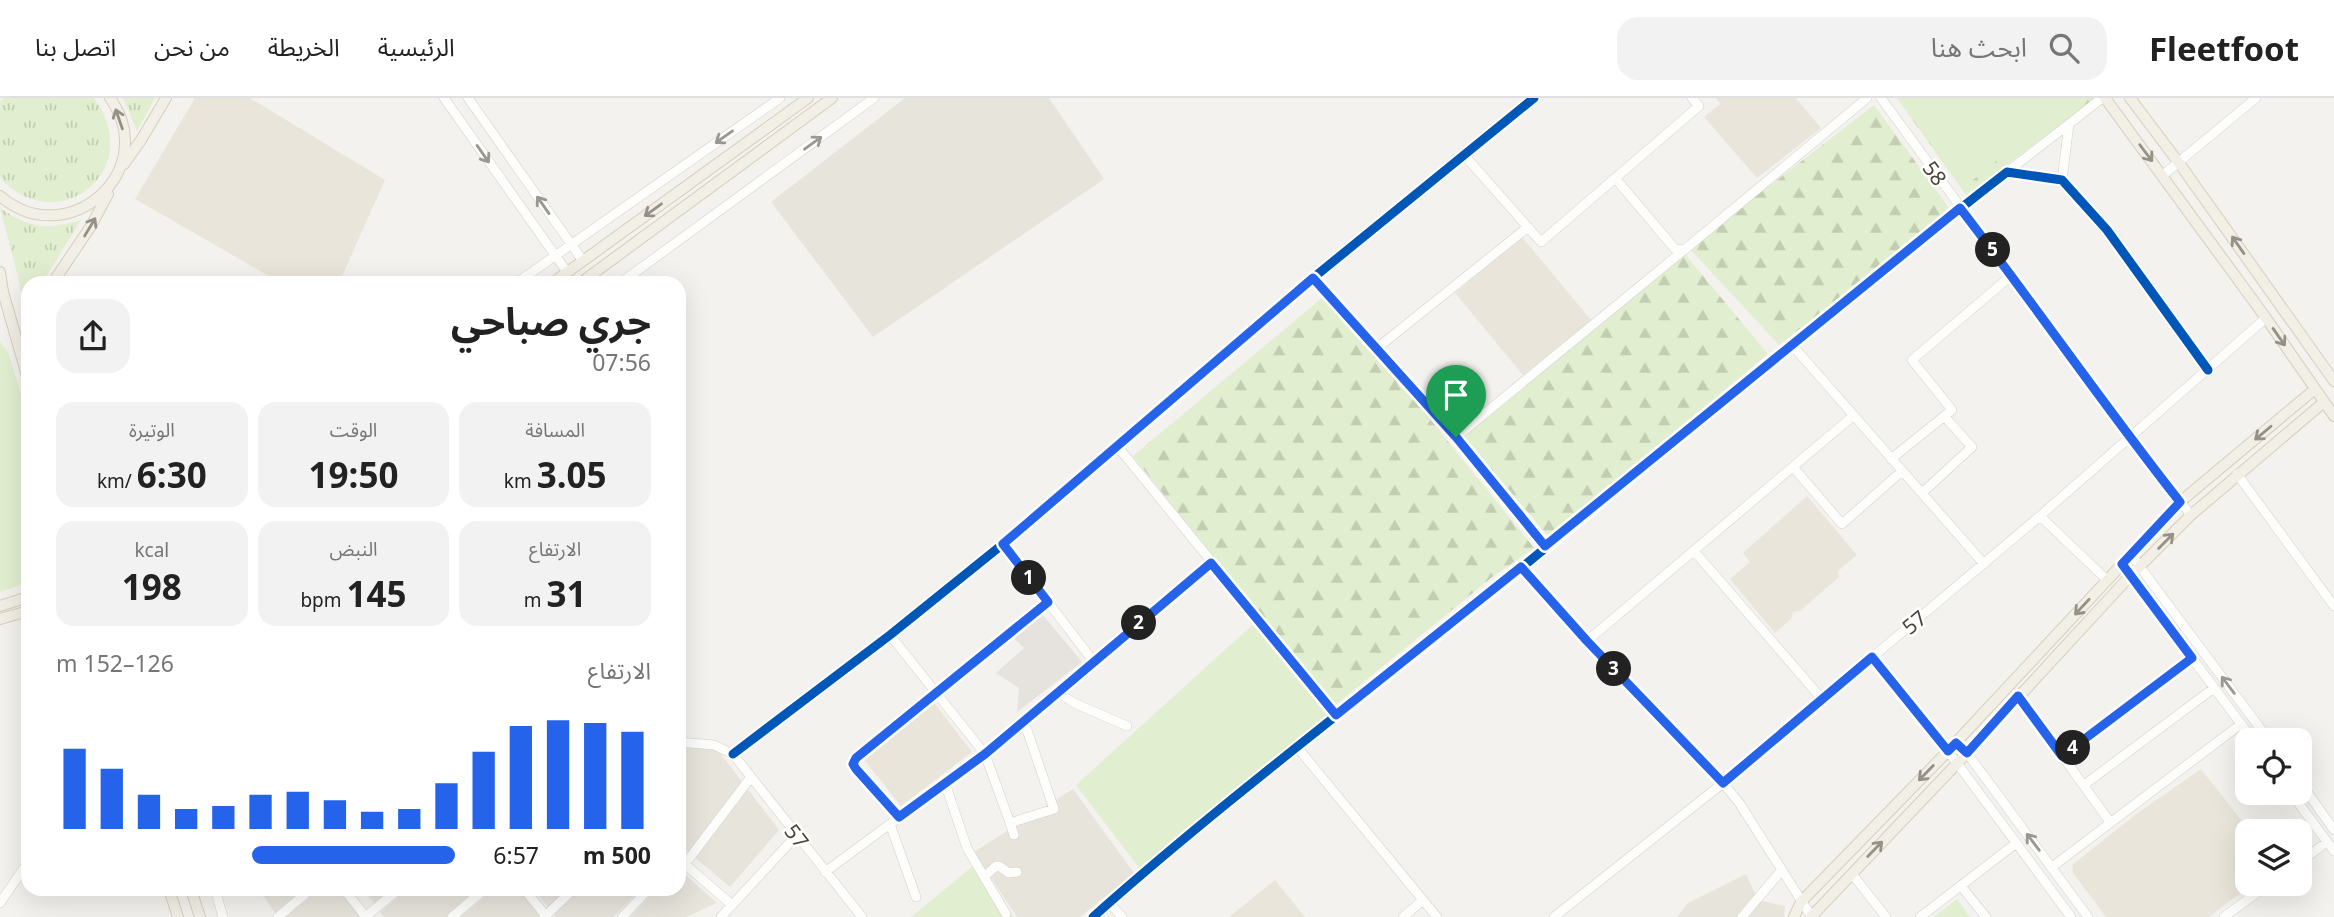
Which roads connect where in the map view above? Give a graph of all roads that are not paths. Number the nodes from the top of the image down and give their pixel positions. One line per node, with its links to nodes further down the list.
1 (110, 98): 19 (main road, one-way to 1)
2 (166, 98): 19 (main road)
3 (444, 98): 29 (street, one-way to 29)
4 (468, 98): 27 (street, one-way to 4)
5 (780, 98): 27 (street, one-way to 27)
6 (808, 98): 30 (main road, one-way to 30)
7 (832, 98): 37 (main road)
8 (874, 98): 38 (street, one-way to 8)
9 (1534, 98): 17 (street)
10 (1692, 98): 22 (street)
11 (1867, 98): 28 (street)
12 (1881, 98): 25 (street, 58)
13 (2104, 98): 16 (street); 21 (main road, one-way to 21)
14 (2130, 98): 18 (main road)
15 (2256, 98): 18 (street)
16 (2069, 124): 20 (street); 23 (street)
17 (1464, 155): 26 (street); 39 (street)
18 (2179, 163): 21 (street); 46 (main road, one-way to 18)
19 (119, 171): 24 (main road); 34 (main road, one-way to 19)
20 (2007, 172): 23 (street); 25 (street)
21 (2163, 175): 41 (main road)
22 (1615, 178): 26 (street); 28 (street)
23 (2062, 180): 45 (street)
24 (0, 196)
25 (1960, 208): 33 (street, 58); 42 (street)
26 (1528, 227): 43 (street)
27 (570, 243): 29 (street); 30 (street)
28 (1684, 250): 52 (street)
29 (554, 255): 32 (street); 35 (street)
30 (583, 261): 32 (main road)
31 (0, 272): 40 (main road)
32 (567, 272): 36 (main road)
33 (2012, 275): 50 (street); 53 (street, 58)
34 (58, 276)
35 (525, 276)
36 (562, 276)
37 (590, 276)
38 (631, 276)
39 (1313, 278): 43 (street); 54 (street)
40 (2, 299): 44 (main road)
41 (2266, 318): 45 (street, 57); 47 (main road, one-way to 47)
42 (1792, 345): 49 (street); 64 (street)
43 (1376, 348): 52 (street)
44 (21, 357)
45 (2208, 370): 53 (street, 57)
46 (2334, 381)
47 (2315, 389): 48 (main road); 60 (main road, one-way to 60)
48 (2324, 402): 51 (main road); 58 (main road)
49 (1853, 416): 55 (street); 56 (street)
50 (1944, 416): 55 (street); 59 (street)
51 (2334, 416)
52 (1456, 437): 64 (street)
53 (2130, 439): 60 (street, 58); 62 (street, 57)
54 (1118, 447): 63 (street); 67 (street)
55 (1891, 459): 57 (street)
56 (1793, 467): 57 (street); 65 (street)
57 (1902, 471): 59 (street)
58 (2237, 474): 61 (main road); 77 (street)
59 (1922, 493): 68 (street)
60 (2180, 502): 61 (street, 58); 66 (main road)
61 (2191, 515): 70 (main road, one-way to 61)
62 (2040, 516): 68 (street, 57); 73 (street)
63 (1003, 544): 75 (street); 80 (street)
64 (1545, 546): 71 (street)
65 (1694, 551): 81 (street); 89 (street)
66 (2131, 555): 69 (main road); 70 (street)
67 (1211, 563): 84 (street); 90 (street)
68 (1984, 564): 82 (street, 57)
69 (2122, 564): 72 (street); 73 (main road)
70 (2140, 566): 72 (main road); 95 (street, one-way to 70)
71 (1521, 567): 81 (street); 90 (street)
72 (2131, 575): 83 (street); 88 (main road)
73 (2107, 580): 98 (main road, one-way to 98)
74 (21, 599): 76 (main road)
75 (1048, 602): 84 (street); 87 (street)
76 (0, 606)
77 (2334, 606)
78 (21, 613): 79 (main road)
79 (0, 618)
80 (890, 635): 87 (street); 100 (street)
81 (1587, 641): 106 (street)
82 (1872, 657): 89 (street, 57); 98 (street)
83 (2192, 658): 85 (street); 102 (street)
84 (1094, 662): 86 (street)
85 (2214, 688): 92 (street); 107 (street)
86 (1058, 692): 91 (street); 93 (street)
87 (937, 694): 101 (street); 110 (street)
88 (2018, 696): 99 (main road); 102 (street)
89 (1822, 699): 106 (street, 57)
90 (1336, 715): 97 (street)
91 (1024, 721): 101 (street); 112 (street)
92 (2241, 723): 94 (street); 111 (street)
93 (1127, 726)
94 (2245, 728)
95 (2260, 728)
96 (686, 743): 100 (street)
97 (1297, 747): 143 (street); 144 (street)
98 (1952, 747): 99 (street); 103 (street); 145 (main road, one-way to 145)
99 (1967, 753): 103 (main road); 123 (street, one-way to 99)
100 (733, 754): 104 (street, 57)
101 (985, 754): 105 (street); 112 (street)
102 (2062, 756): 107 (street)
103 (1957, 764): 118 (street); 128 (main road, one-way to 103)
104 (751, 776): 116 (street, 57); 121 (street)
105 (945, 783): 110 (street); 129 (street)
106 (1723, 783): 124 (street); 164 (street, 57)
107 (2084, 786): 111 (street)
108 (2312, 798): 114 (street)
109 (2300, 805): 117 (street)
110 (899, 817): 113 (street)
111 (2110, 822): 123 (street)
112 (1010, 823): 115 (street)
113 (890, 824): 126 (street); 142 (street)
114 (2333, 825)
115 (1014, 835)
116 (796, 836): 126 (street, 57); 147 (street)
117 (2327, 842): 119 (street); 120 (street)
118 (2015, 844): 130 (street); 170 (street)
119 (2334, 851)
120 (2312, 853)
121 (686, 856)
122 (686, 865): 147 (street)
123 (2052, 867): 171 (street)
124 (1781, 871): 145 (street); 165 (street)
125 (21, 872): 146 (street)
126 (825, 872): 159 (street, 57)
127 (1017, 872): 129 (street)
128 (1852, 874): 149 (main road); 167 (street)
129 (984, 877): 148 (street)
130 (1961, 886): 168 (street); 169 (street)
131 (171, 896): 150 (main road)
132 (193, 896): 151 (main road)
133 (217, 896): 152 (street)
134 (303, 896): 153 (street)
135 (350, 896): 154 (street)
136 (391, 896): 154 (street)
137 (477, 896): 155 (street)
138 (530, 896): 156 (street)
139 (567, 896): 156 (street)
140 (642, 896): 157 (street)
141 (2253, 896): 172 (street)
142 (916, 897)
143 (1423, 900): 162 (street); 163 (street)
144 (1110, 902): 160 (street); 161 (street)
145 (1801, 902): 149 (street); 166 (main road)
146 (0, 903)
147 (732, 905): 158 (street)
148 (1006, 914)
149 (1811, 916)
150 (178, 917)
151 (200, 917)
152 (223, 917)
153 (278, 917)
154 (366, 917)
155 (452, 917)
156 (546, 917)
157 (622, 917)
158 (721, 917)
159 (862, 917)
160 (1093, 917)
161 (1122, 917)
162 (1403, 917)
163 (1437, 917)
164 (1554, 917)
165 (1742, 917)
166 (1794, 917)
167 (1886, 917)
168 (1920, 917)
169 (1986, 917)
170 (2071, 917)
171 (2088, 917)
172 (2224, 917)

